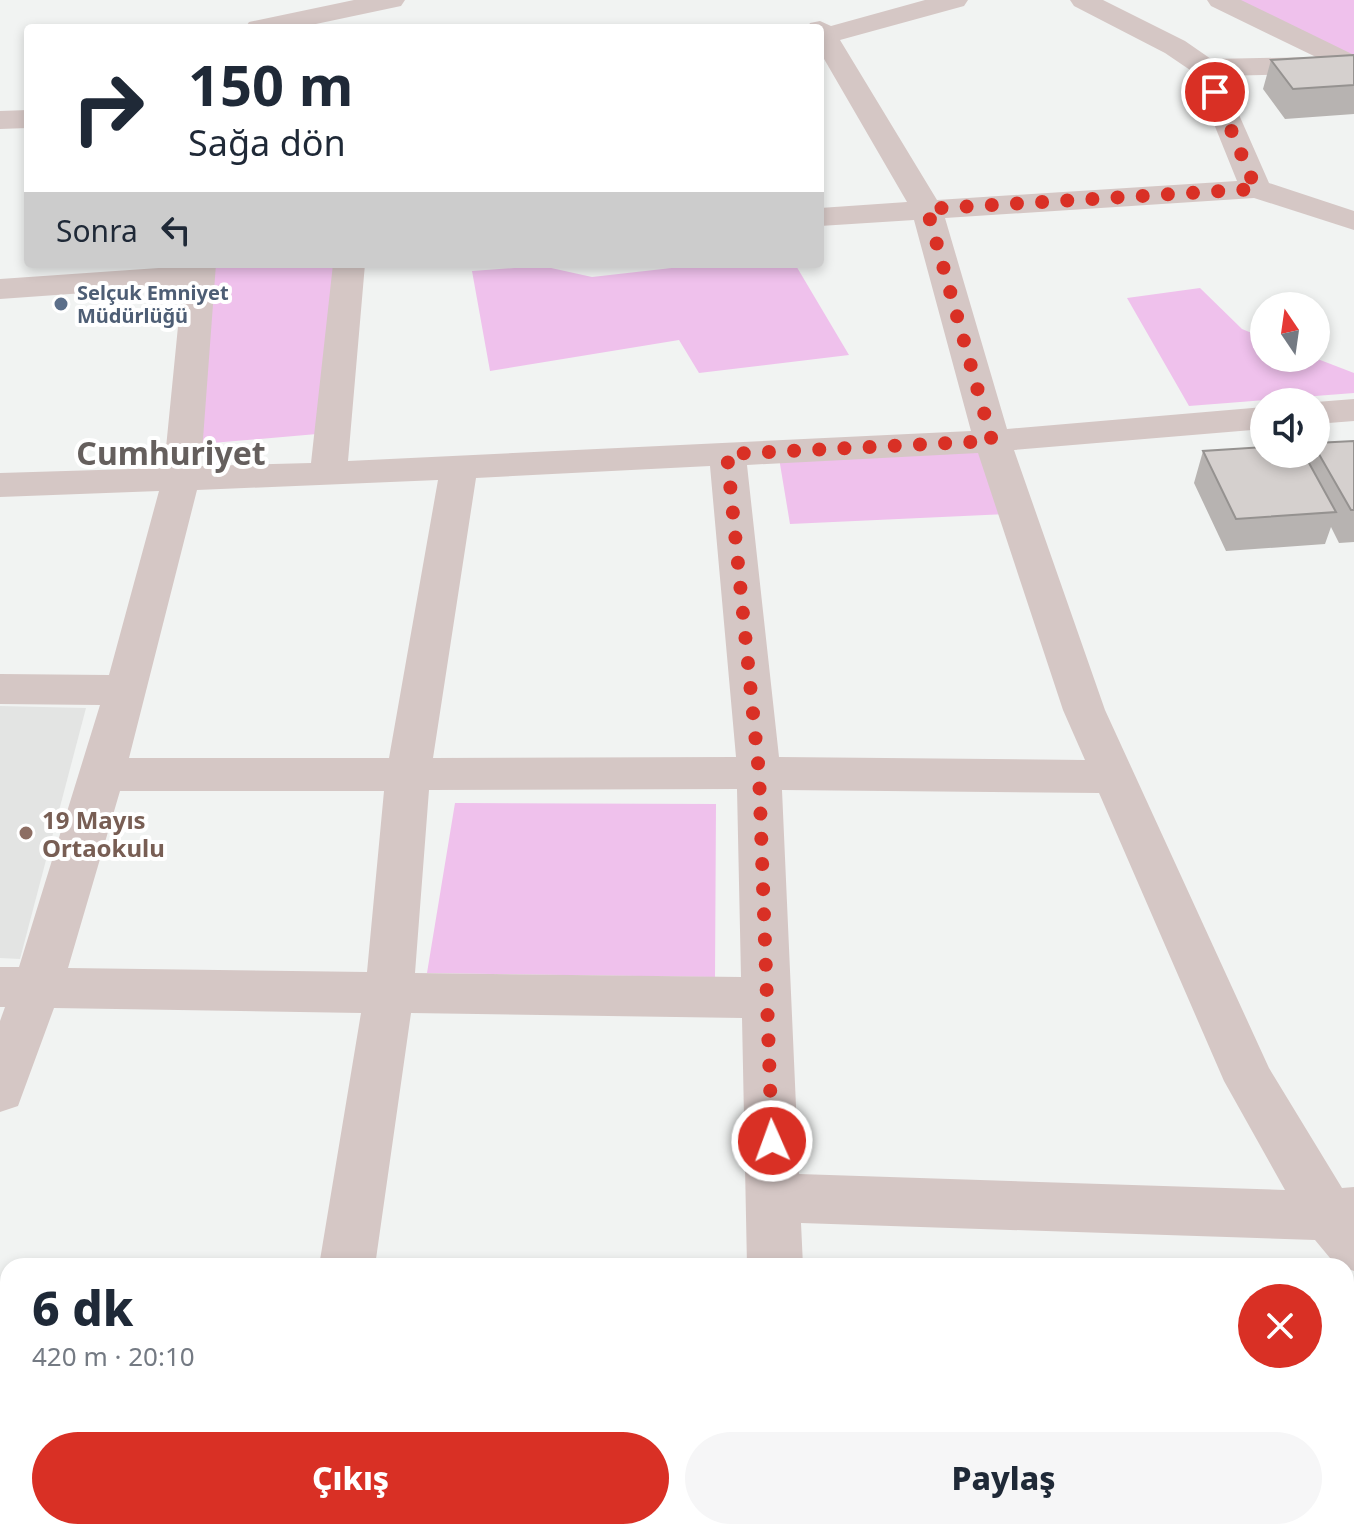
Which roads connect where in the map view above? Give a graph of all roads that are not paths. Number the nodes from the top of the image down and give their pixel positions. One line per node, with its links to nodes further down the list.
1 (392, 0): 5 (street)
2 (955, 0): 7 (street)
3 (1083, 0): 10 (street)
4 (1220, 0): 9 (street)
5 (290, 10): 6 (street)
6 (266, 24)
7 (824, 27)
8 (824, 38): 14 (street)
9 (1354, 65): 10 (street)
10 (1205, 68): 13 (street)
11 (24, 119): 12 (street)
12 (0, 120)
13 (1256, 189): 14 (street); 16 (street)
14 (927, 209): 15 (street); 23 (street)
15 (824, 217)
16 (1354, 221)
17 (349, 268): 26 (street)
18 (200, 270): 19 (street); 27 (street)
19 (0, 289)
20 (1354, 410): 21 (street)
21 (1330, 412)
22 (1250, 419): 23 (street)
23 (992, 441): 24 (street); 34 (street)
24 (727, 454): 25 (street); 31 (street)
25 (459, 468): 26 (street); 32 (street)
26 (328, 474): 27 (street)
27 (182, 477): 28 (street); 30 (street)
28 (0, 485)
29 (0, 689): 30 (street)
30 (126, 690): 33 (street)
31 (759, 773): 32 (street); 34 (street); 37 (street)
32 (408, 774): 33 (street); 36 (street)
33 (103, 775): 35 (street)
34 (1114, 777): 40 (street)
35 (18, 987): 36 (street); 38 (street)
36 (389, 993): 37 (street); 41 (street)
37 (766, 998): 39 (street)
38 (0, 1090)
39 (774, 1198): 40 (street); 42 (street)
40 (1346, 1224)
41 (348, 1258)
42 (775, 1258)

